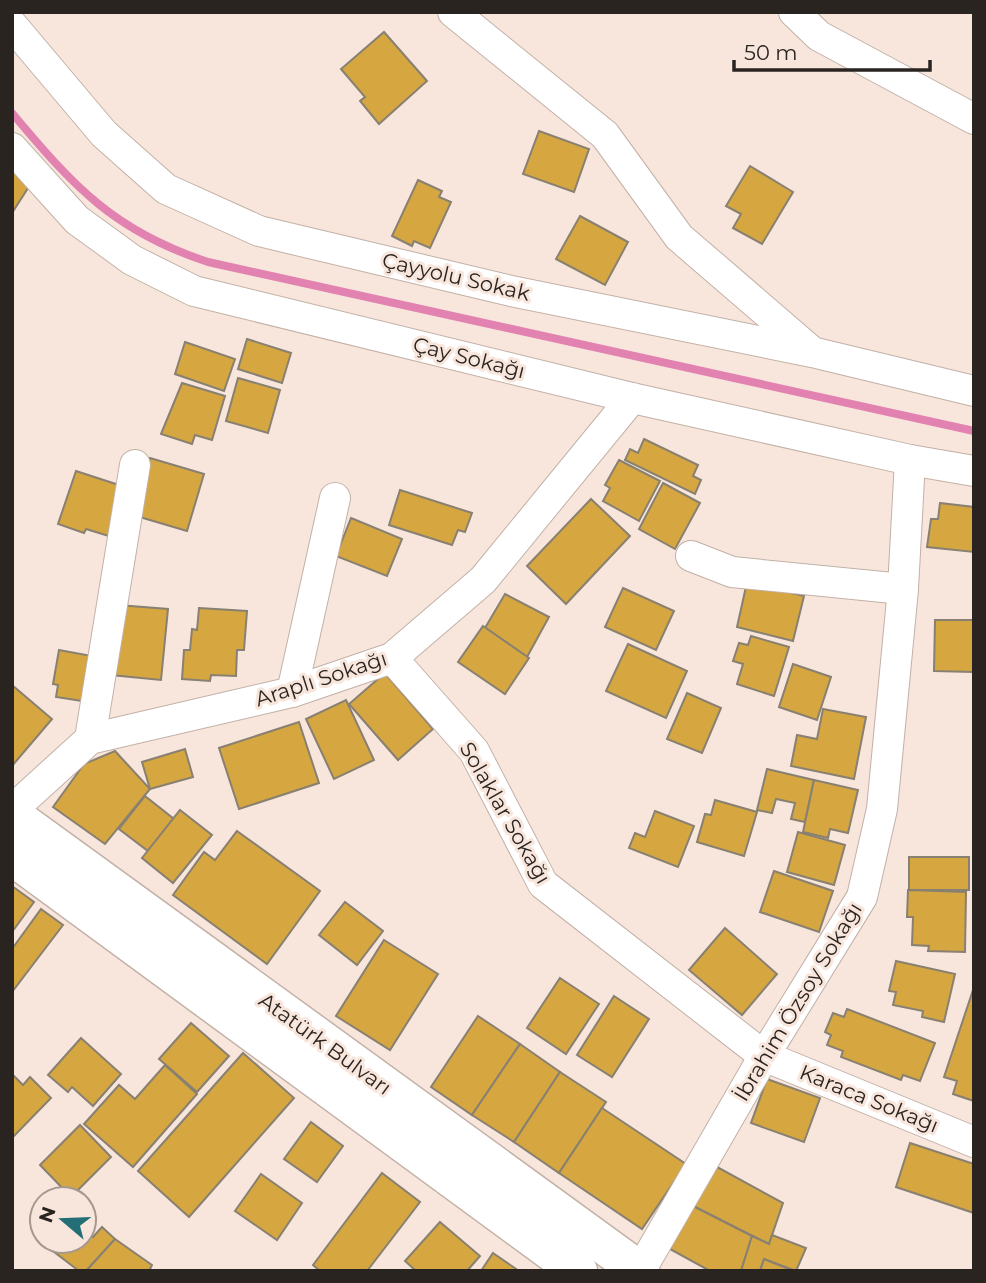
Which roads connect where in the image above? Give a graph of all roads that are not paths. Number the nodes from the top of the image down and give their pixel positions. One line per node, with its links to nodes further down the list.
1 (453, 12): 6 (street)
2 (794, 12): 4 (street)
3 (12, 25): 6 (street, Çayyolu Sokak)
4 (974, 119)
5 (12, 148): 8 (street, Çay Sokağı)
6 (812, 352): 7 (street, Çayyolu Sokak)
7 (974, 391)
8 (632, 398): 9 (street, Çay Sokağı); 15 (street, Araplı Sokağı)
9 (910, 460): 11 (street, Çay Sokağı); 14 (street, İbrahim Özsoy Sokağı)
10 (135, 465): 17 (street)
11 (974, 471)
12 (335, 498): 16 (street)
13 (691, 556): 14 (street)
14 (903, 589): 20 (street, İbrahim Özsoy Sokağı)
15 (391, 658): 16 (street, Araplı Sokağı); 20 (street, Solaklar Sokağı)
16 (292, 692): 17 (street, Araplı Sokağı)
17 (90, 739): 18 (street, Araplı Sokağı)
18 (12, 813): 23 (main road, Atatürk Bulvarı)
19 (12, 856): 22 (main road, Atatürk Bulvarı)
20 (764, 1056): 21 (street, Karaca Sokağı); 23 (street, İbrahim Özsoy Sokağı)
21 (974, 1142)
22 (578, 1271)
23 (640, 1271)

